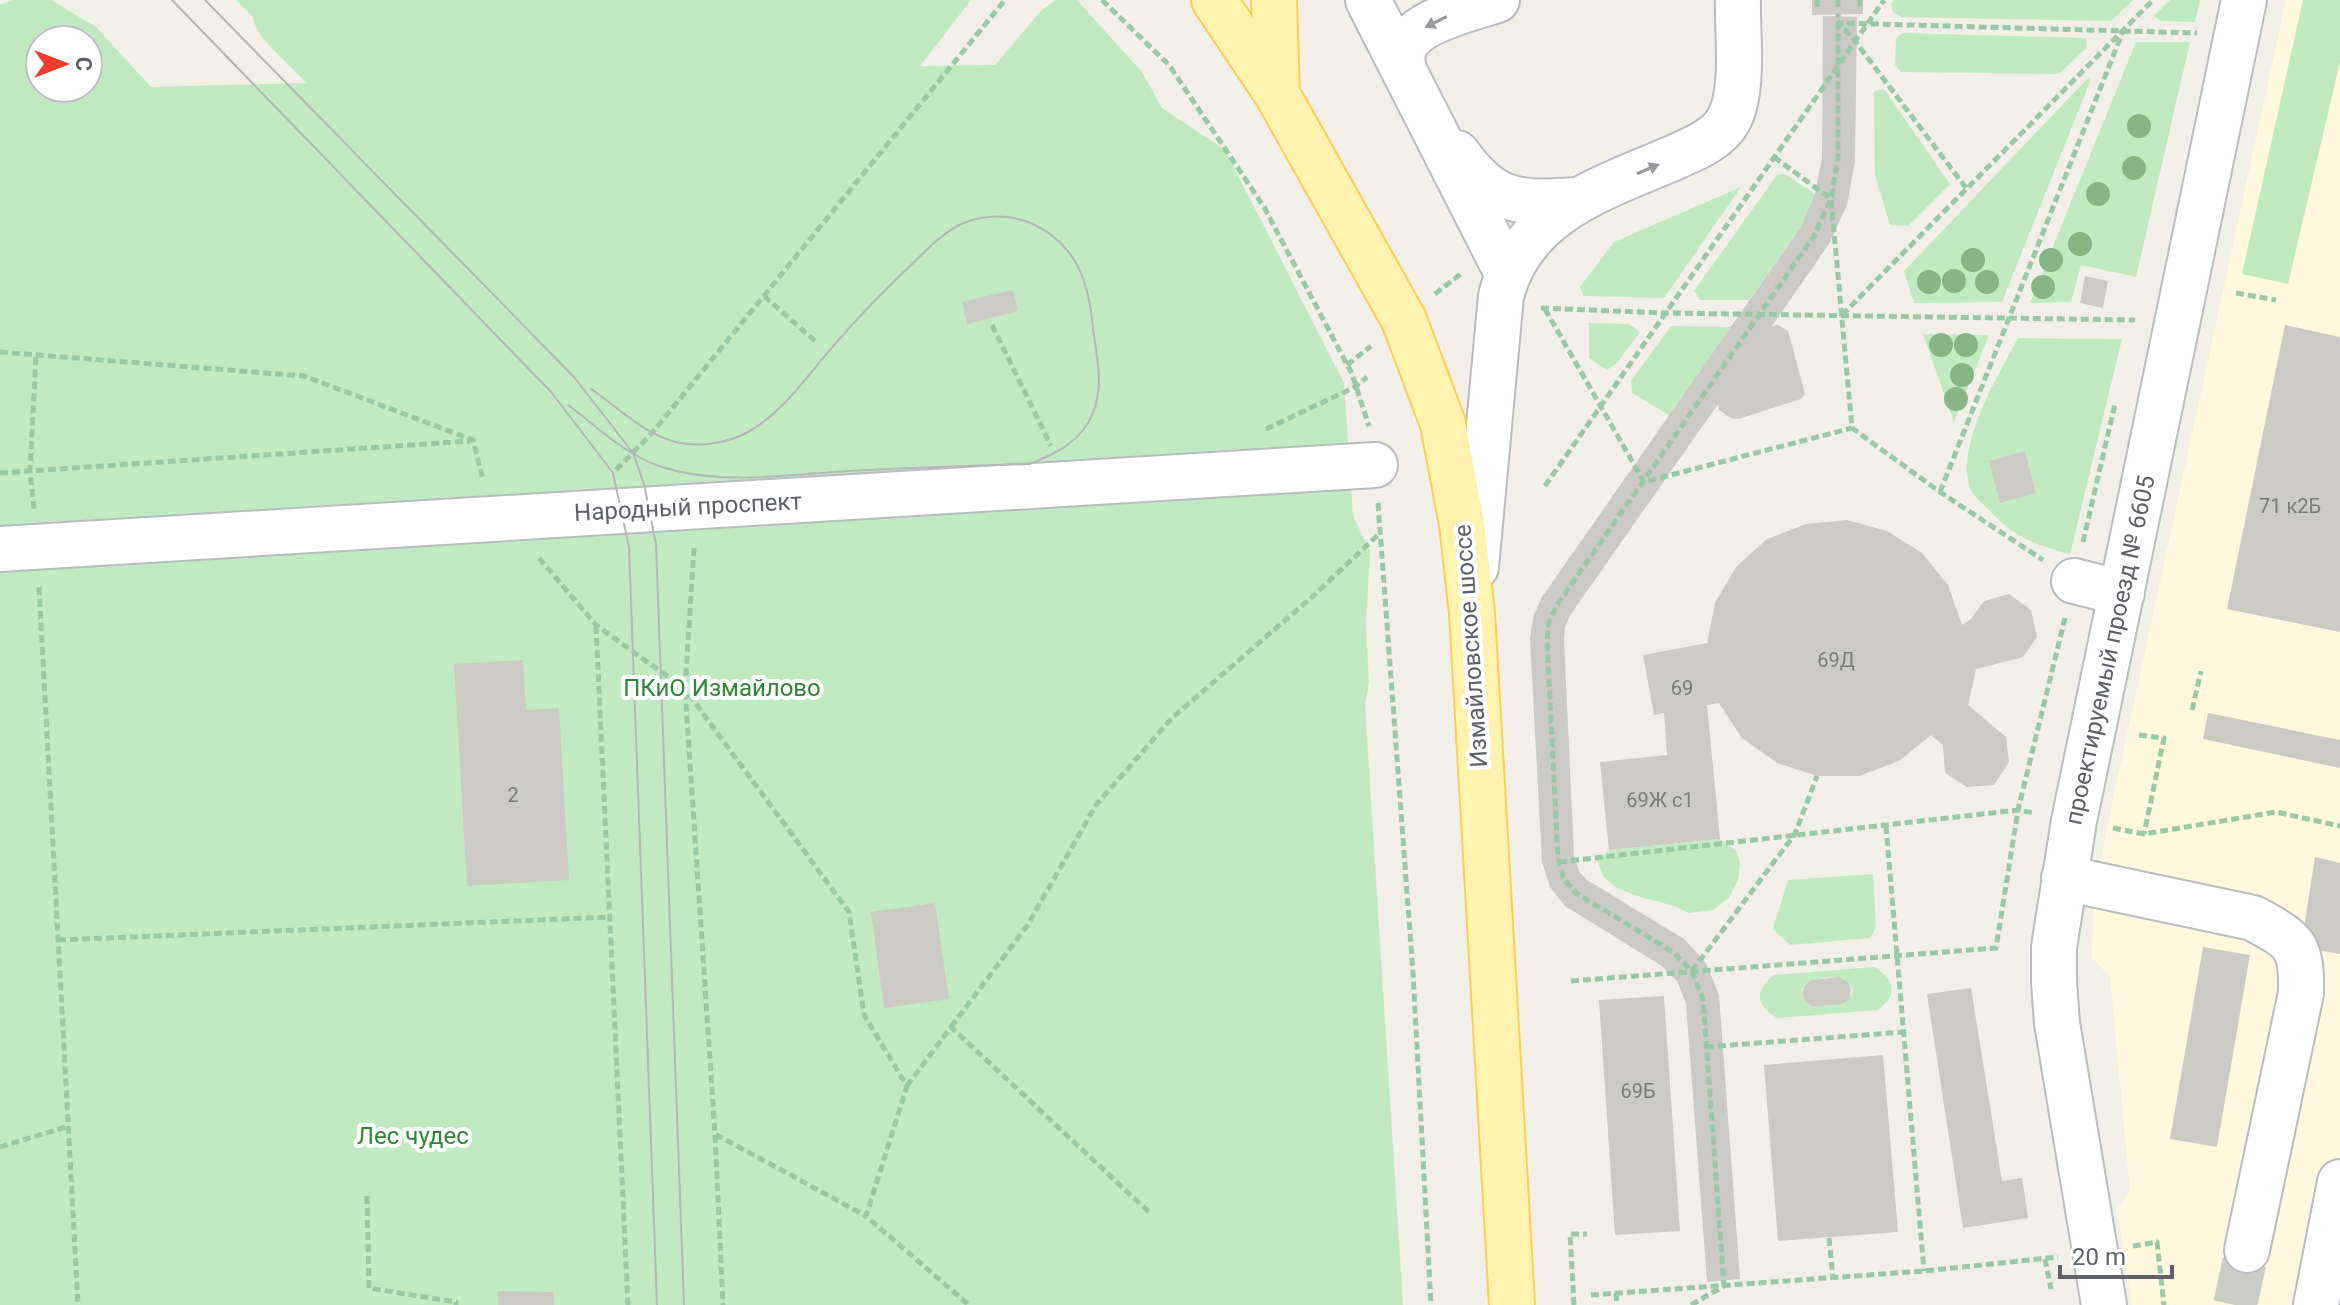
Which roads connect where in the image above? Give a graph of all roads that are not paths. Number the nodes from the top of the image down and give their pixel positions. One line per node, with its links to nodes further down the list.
1 (1214, 0): 8 (main road, Измайловское шоссе)
2 (1274, 0): 8 (main road)
3 (1368, 0): 7 (street)
4 (1497, 0): 7 (street, one-way to 7)
5 (1738, 0): 9 (street, one-way to 5)
6 (2244, 0): 14 (street, проектируемый проезд № 6605)
7 (1411, 86): 9 (street); 10 (street)
8 (1277, 94): 15 (main road, Измайловское шоссе)
9 (1576, 200): 10 (street)
10 (1507, 273): 15 (street)
11 (1375, 465): 12 (street, Народный проспект)
12 (18, 548)
13 (2074, 581): 14 (street)
14 (2122, 593): 16 (street, проектируемый проезд № 6605)
15 (1472, 613): 19 (main road, Измайловское шоссе)
16 (2064, 878): 18 (street); 20 (street, проектируемый проезд № 6605)
17 (2340, 1182): 21 (street)
18 (2247, 1250)
19 (1512, 1305)
20 (2104, 1305)
21 (2316, 1305)

